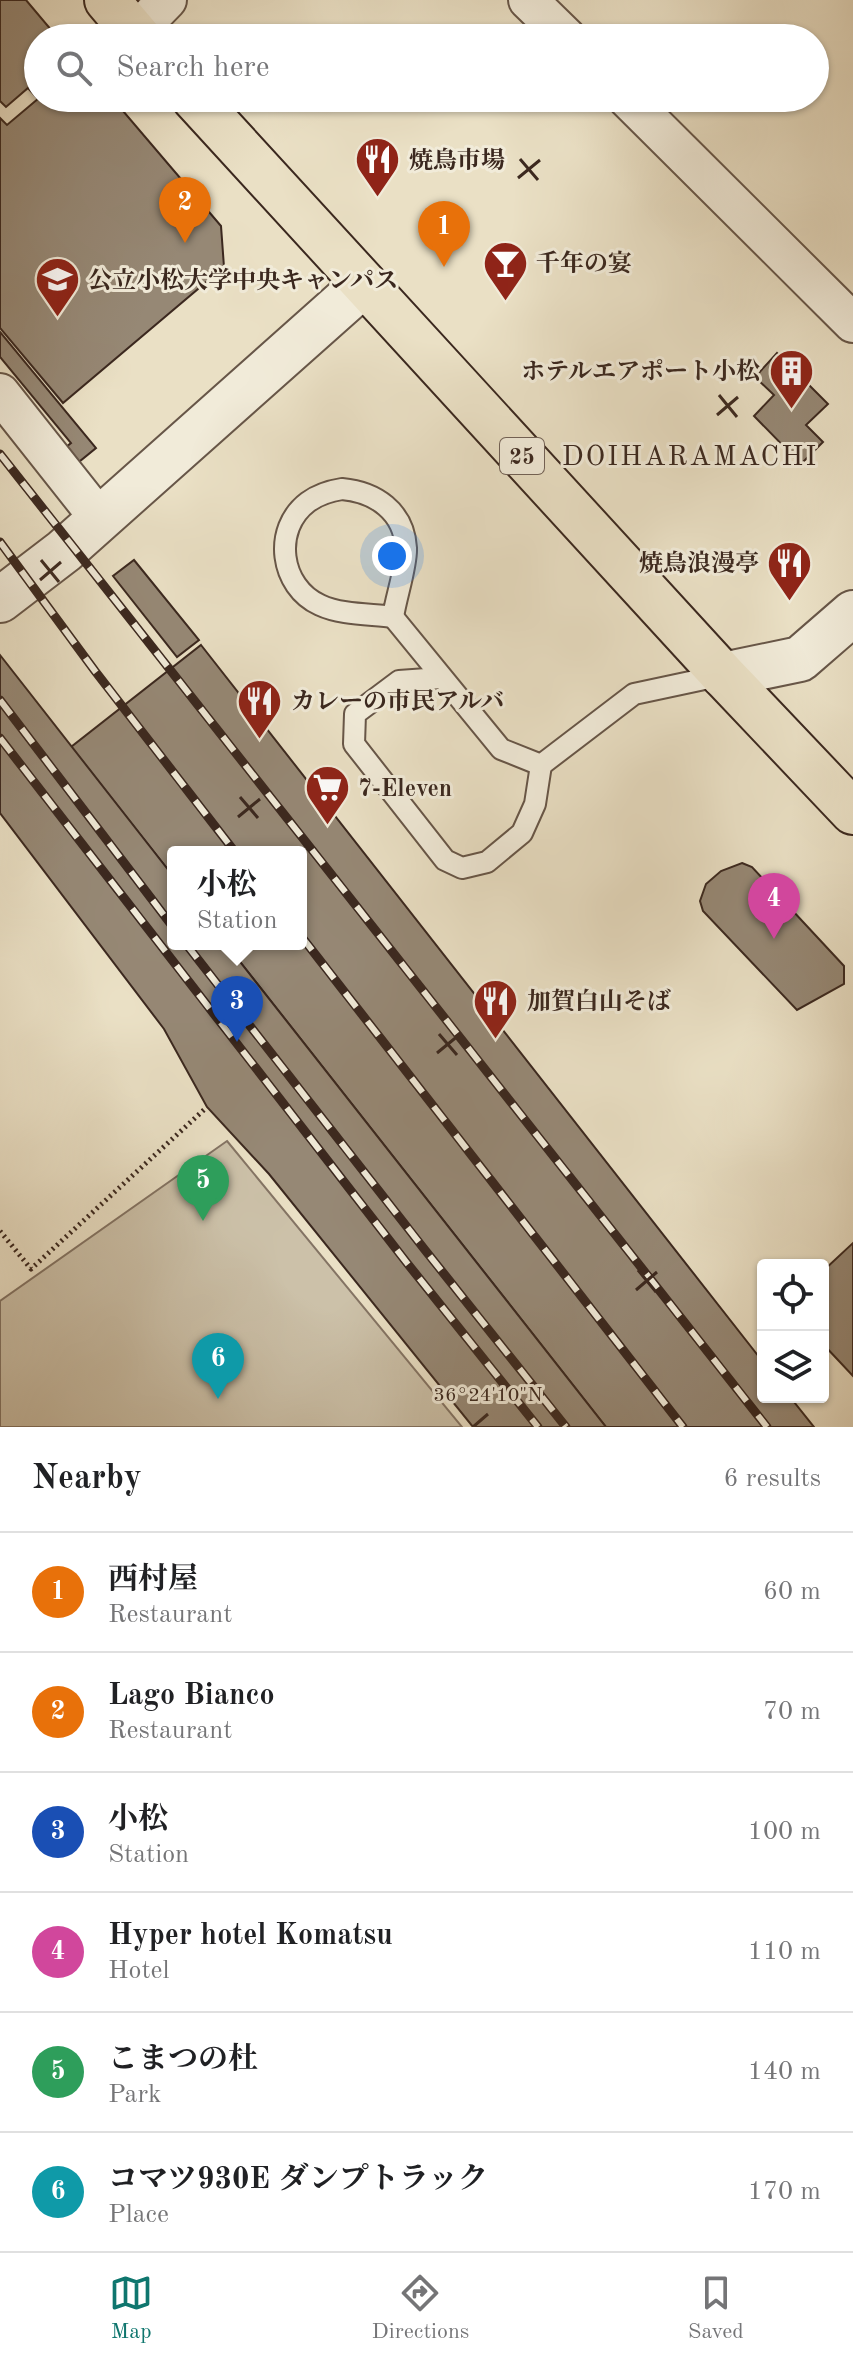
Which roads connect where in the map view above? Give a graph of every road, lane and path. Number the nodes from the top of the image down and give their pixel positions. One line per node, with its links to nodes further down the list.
1 (107, 0): 4 (main road)
2 (167, 0): 5 (street)
3 (528, 0): 6 (street)
4 (127, 24)
5 (147, 24)
6 (553, 24)
7 (207, 112): 9 (main road, 25)
8 (641, 112): 10 (street)
9 (364, 284): 12 (street); 16 (main road, 25)
10 (853, 323)
11 (0, 393): 12 (street)
12 (99, 518): 13 (street)
13 (0, 600)
14 (853, 613): 16 (street)
15 (393, 617): 15 (lane); 17 (lane)
16 (723, 675): 18 (lane); 19 (main road, 25)
17 (441, 678): 18 (lane); 18 (lane)
18 (541, 765)
19 (853, 812)
20 (207, 1107): 21 (path)
21 (0, 1231)

